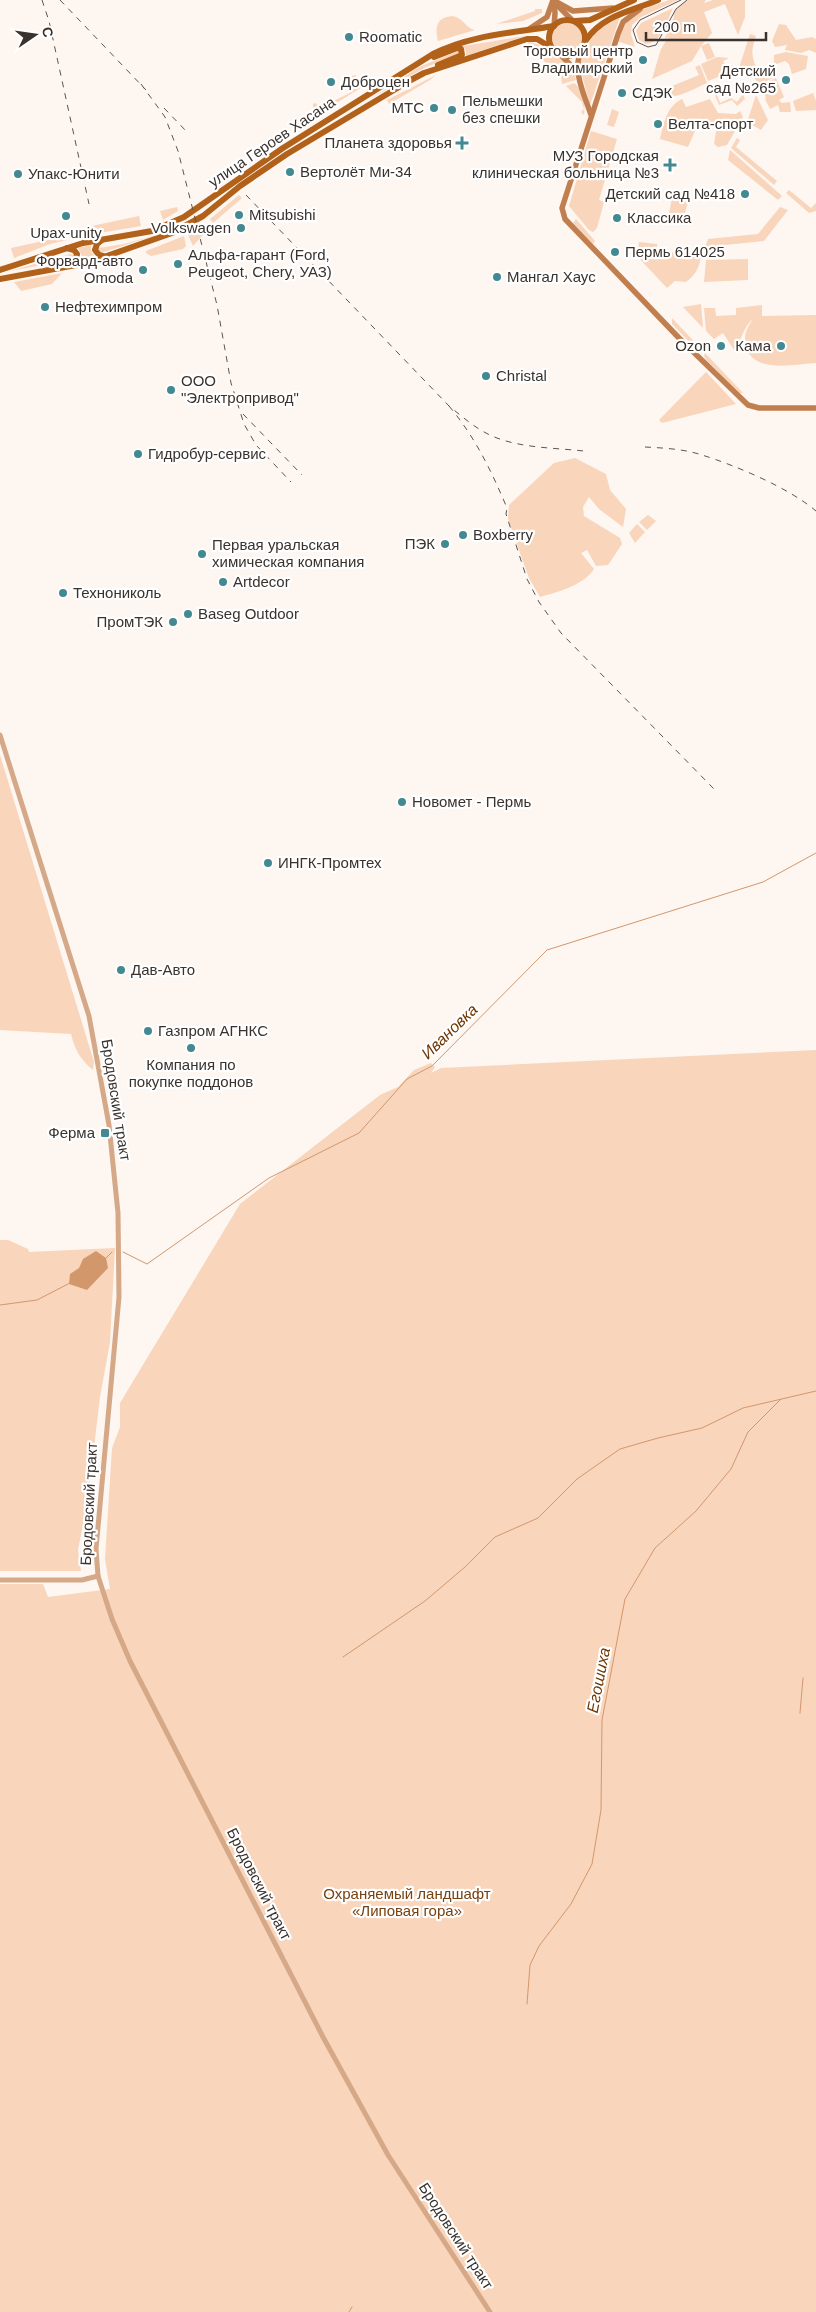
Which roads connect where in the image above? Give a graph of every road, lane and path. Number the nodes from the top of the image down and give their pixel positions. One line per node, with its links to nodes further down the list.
1 (554, 0): 5 (main road); 6 (main road); 7 (main road); 8 (main road)
2 (634, 0): 5 (main road)
3 (658, 0): 4 (main road)
4 (648, 4): 9 (main road); 16 (main road)
5 (614, 8): 6 (main road)
6 (573, 21): 7 (main road); 9 (main road)
7 (554, 26): 8 (main road, улица Героев Хасана); 10 (main road)
8 (525, 31): 13 (main road, улица Героев Хасана)
9 (585, 41): 11 (main road)
10 (552, 48): 12 (main road); 14 (main road, улица Героев Хасана)
11 (581, 50): 12 (main road); 15 (main road)
12 (560, 54): 15 (main road)
13 (420, 62): 14 (main road); 17 (main road, улица Героев Хасана)
14 (424, 73): 19 (main road, улица Героев Хасана)
15 (578, 74): 16 (main road)
16 (590, 115): 23 (main road)
17 (103, 240): 18 (main road, улица Героев Хасана); 19 (main road)
18 (67, 248): 20 (main road); 21 (main road, улица Героев Хасана)
19 (106, 257): 20 (main road, улица Героев Хасана)
20 (72, 265): 22 (main road, улица Героев Хасана)
21 (0, 268)
22 (0, 279)
23 (816, 408)
24 (0, 735): 25 (street, Бродовский тракт)
25 (98, 1576): 26 (street); 27 (street, Бродовский тракт)
26 (0, 1580)
27 (490, 2312)

